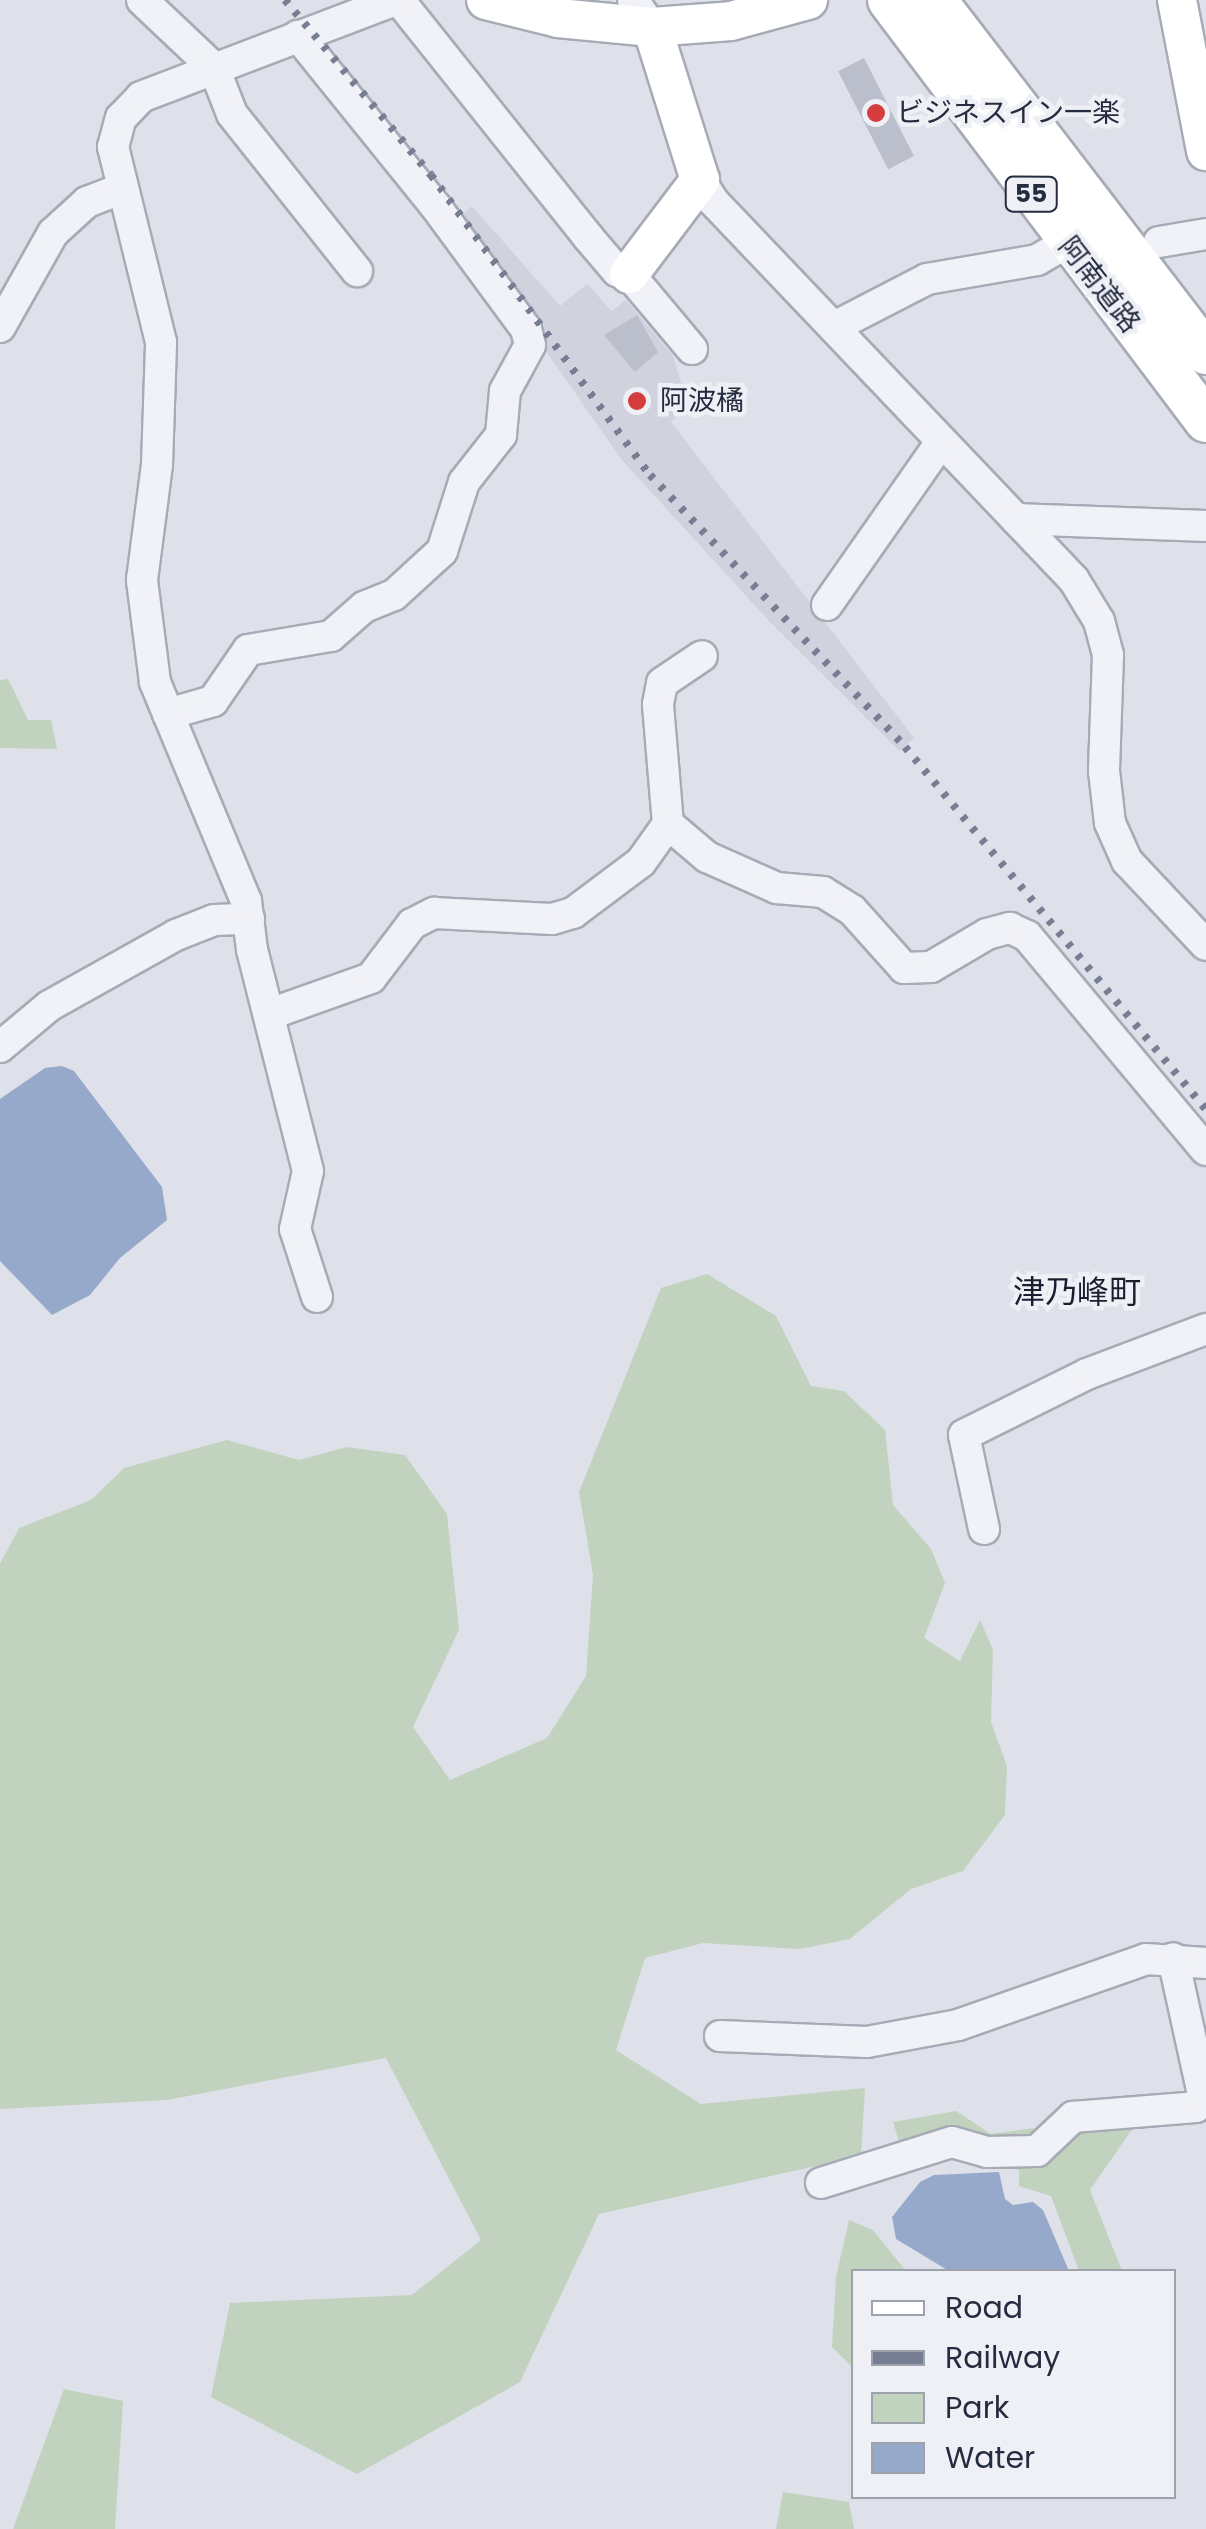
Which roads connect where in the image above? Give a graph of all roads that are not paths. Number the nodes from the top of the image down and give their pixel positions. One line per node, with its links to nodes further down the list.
1 (142, 0): 10 (street)
2 (397, 0): 9 (street); 18 (street)
3 (486, 0): 8 (main road)
4 (808, 0): 8 (main road)
5 (889, 0): 16 (highway, 阿南道路 / 55)
6 (935, 0): 22 (highway, 阿南道路 / 55)
7 (1177, 0): 11 (main road)
8 (642, 13): 12 (main road)
9 (298, 36): 10 (street); 29 (street)
10 (214, 68): 13 (street); 17 (street)
11 (1206, 152)
12 (700, 180): 18 (main road); 20 (street)
13 (119, 190): 19 (street); 29 (street)
14 (1206, 234): 15 (street)
15 (1159, 242)
16 (1066, 243): 20 (street); 23 (highway, 阿南道路 / 55)
17 (358, 271)
18 (630, 274): 21 (street)
19 (0, 327)
20 (834, 327): 24 (street)
21 (692, 350)
22 (1206, 352)
23 (1206, 421)
24 (942, 441): 25 (street); 27 (street)
25 (1016, 519): 26 (street); 32 (street)
26 (1206, 526)
27 (827, 605)
28 (702, 656): 30 (street)
29 (168, 714): 31 (street)
30 (668, 824): 33 (street); 35 (street)
31 (250, 919): 33 (street); 34 (street)
32 (1206, 946)
33 (270, 1014): 36 (street)
34 (0, 1047)
35 (1206, 1150)
36 (317, 1297)
37 (1206, 1329): 38 (street)
38 (984, 1529)
39 (1173, 1958): 40 (street); 41 (street); 42 (street)
40 (1206, 1963)
41 (720, 2036)
42 (820, 2183)

